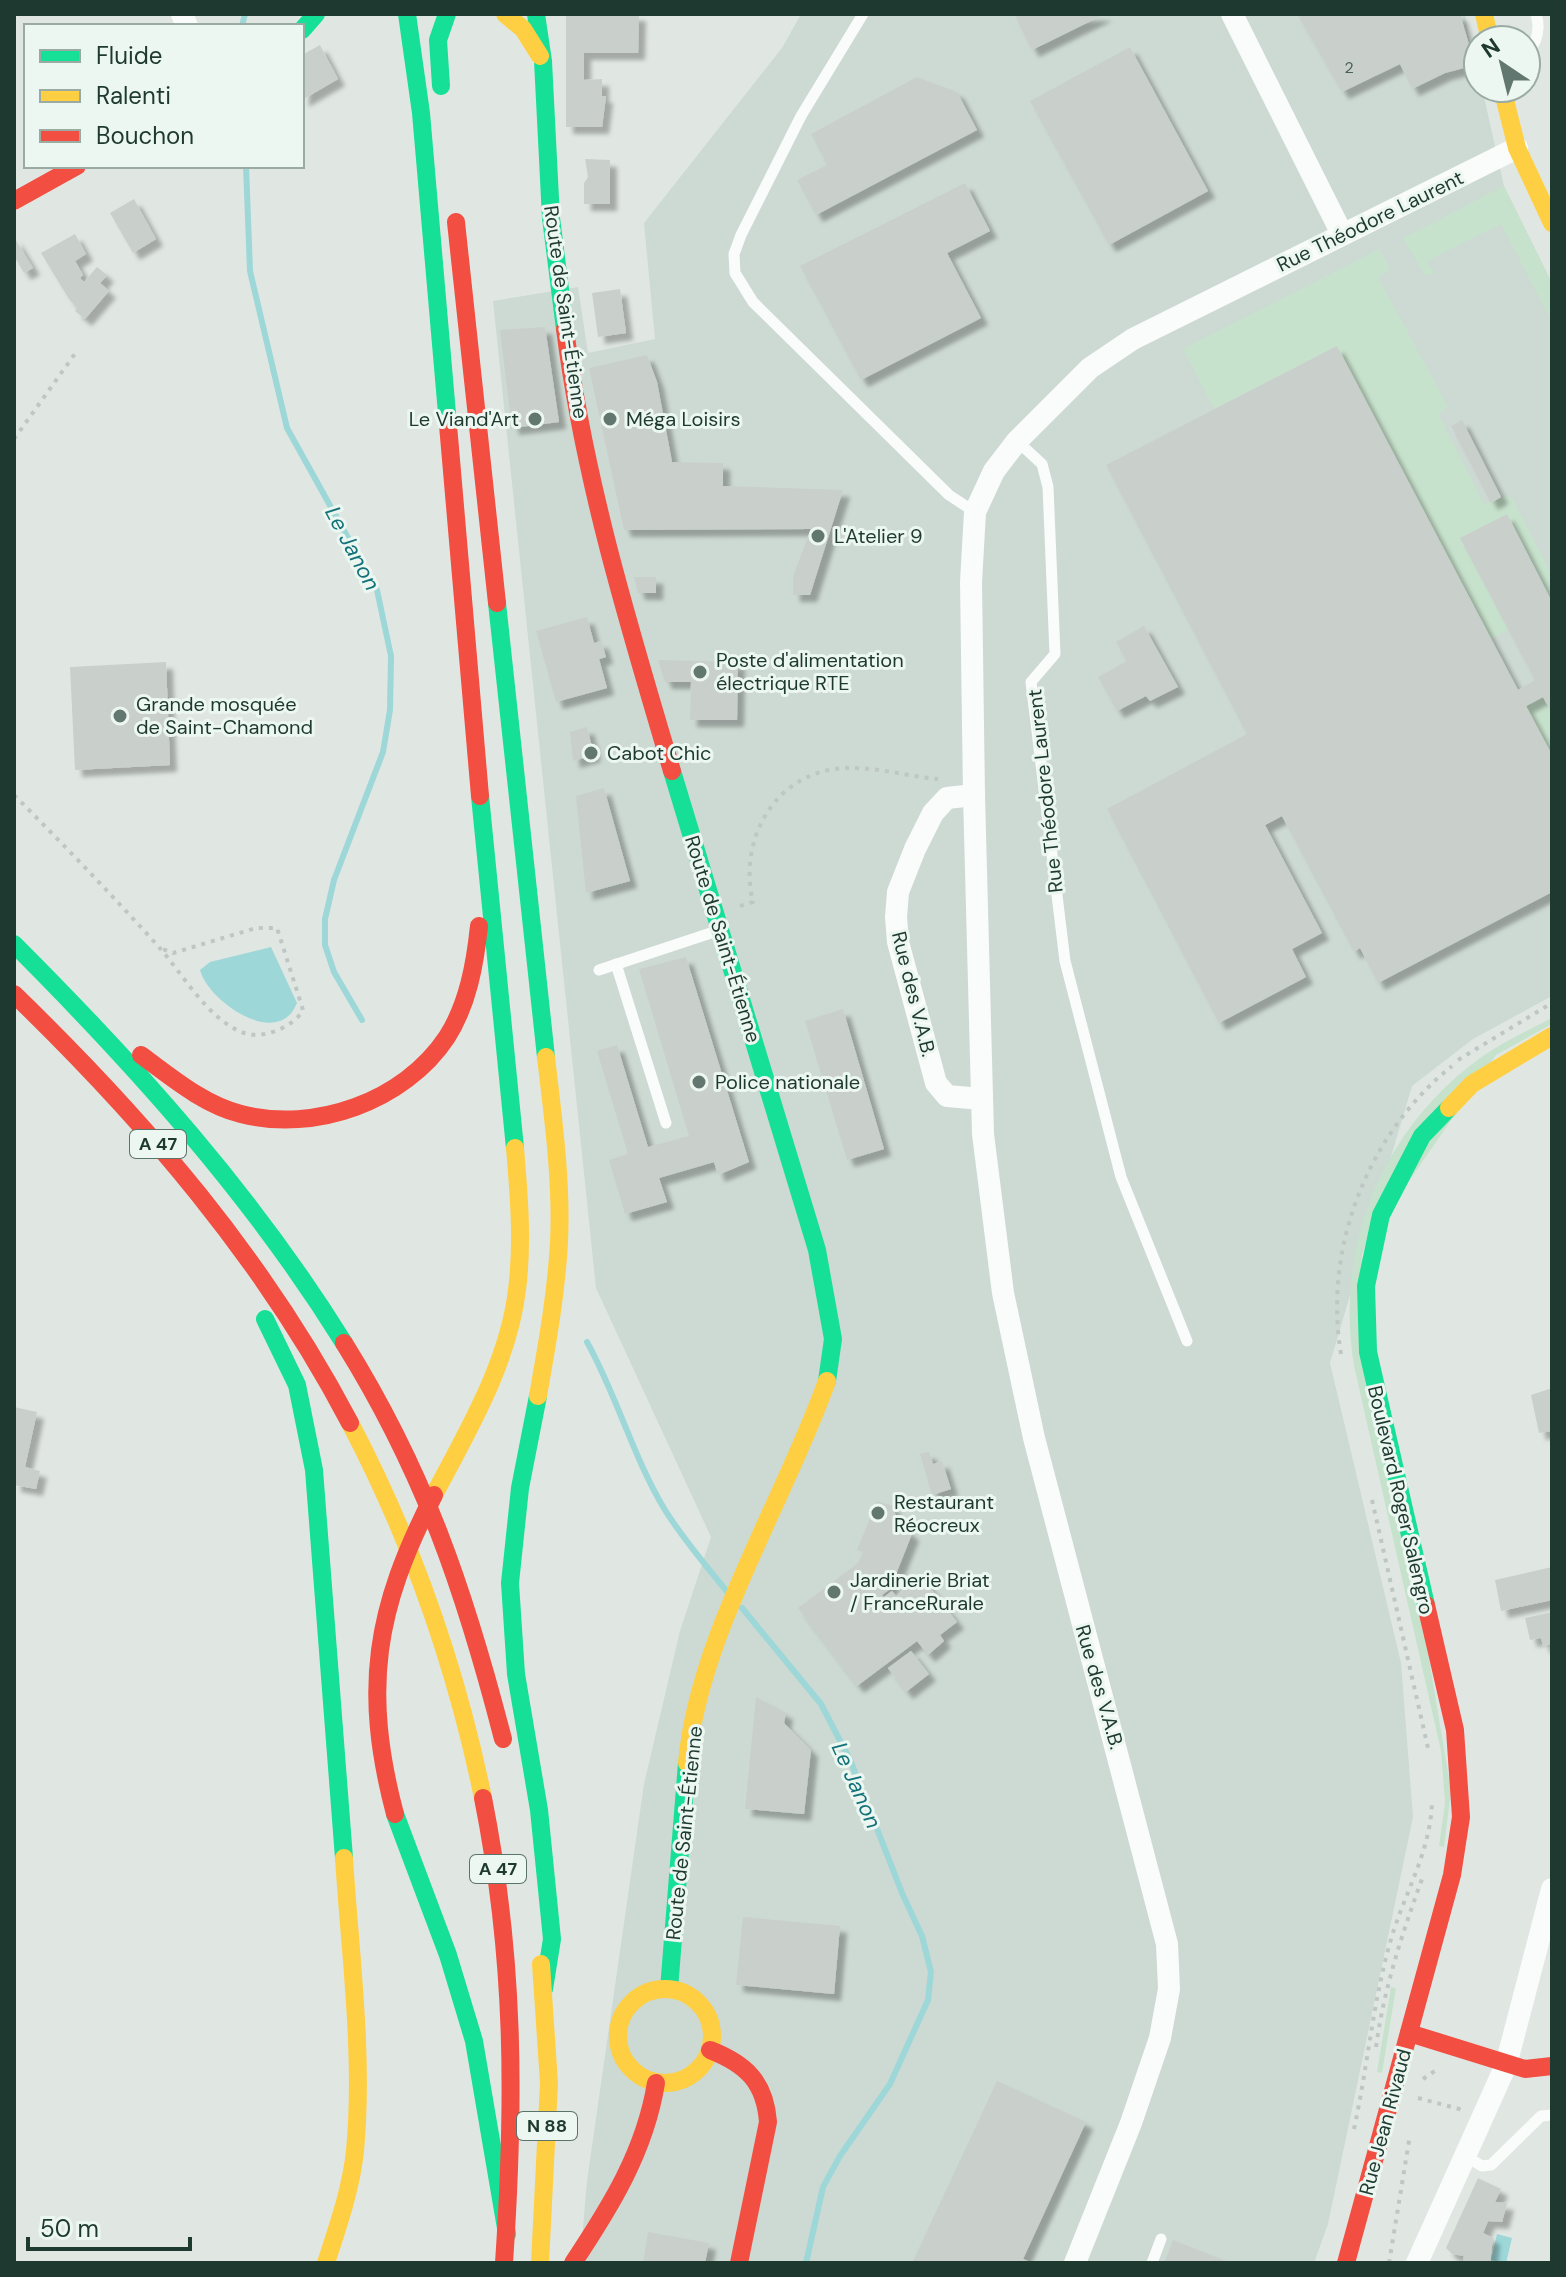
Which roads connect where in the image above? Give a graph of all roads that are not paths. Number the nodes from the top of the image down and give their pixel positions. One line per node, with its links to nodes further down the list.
1 (407, 14): 19 (main road)
2 (447, 14): 9 (main road)
3 (505, 14): 7 (main road)
4 (536, 14): 7 (main road, Route de Saint-Étienne)
5 (863, 14): 17 (lane)
6 (1234, 14): 15 (street)
7 (543, 61): 20 (main road, Route de Saint-Étienne)
8 (1506, 104): 10 (main road)
9 (444, 111)
10 (1517, 148): 14 (main road); 15 (street, Rue Théodore Laurent)
11 (73, 168): 12 (main road)
12 (14, 201)
13 (454, 205): 34 (main road, N 88)
14 (1552, 223)
15 (1342, 234): 16 (street, Rue Théodore Laurent)
16 (1017, 441): 17 (street, Rue des V.A.B.); 30 (lane, Rue Théodore Laurent)
17 (975, 512): 18 (street, Rue des V.A.B.)
18 (974, 795): 27 (street, Rue des V.A.B.); 27 (street, Rue des V.A.B.)
19 (485, 854): 25 (main road); 43 (main road)
20 (721, 930): 22 (lane); 35 (main road, Route de Saint-Étienne)
21 (14, 944): 25 (main road, A 47)
22 (616, 964): 23 (lane); 28 (lane)
23 (599, 970)
24 (14, 994): 29 (main road, A 47)
25 (89, 1017): 31 (main road, A 47)
26 (1552, 1036): 36 (main road, Boulevard Roger Salengro)
27 (982, 1099): 50 (street, Rue des V.A.B.)
28 (666, 1123)
29 (244, 1251): 43 (main road, A 47); 45 (main road)
30 (1187, 1341)
31 (509, 1761)
32 (522, 1837): 34 (main road, A 47)
33 (1552, 1889): 38 (street)
34 (544, 1989): 47 (main road, N 88)
35 (669, 1989): 37 (main road); 40 (main road)
36 (1409, 2033): 38 (main road, Rue Jean Rivaud); 52 (main road, Rue Jean Rivaud)
37 (710, 2050): 40 (main road); 49 (main road)
38 (1506, 2065): 39 (main road, Rue Jean Rivaud); 42 (street)
39 (1552, 2066)
40 (656, 2083): 48 (main road)
41 (1552, 2115): 42 (lane)
42 (1465, 2156): 53 (street)
43 (507, 2234): 46 (main road)
44 (1161, 2239): 51 (lane)
45 (326, 2263)
46 (504, 2263)
47 (540, 2263)
48 (573, 2263)
49 (739, 2263)
50 (1075, 2263)
51 (1152, 2263)
52 (1346, 2263)
53 (1417, 2263)

